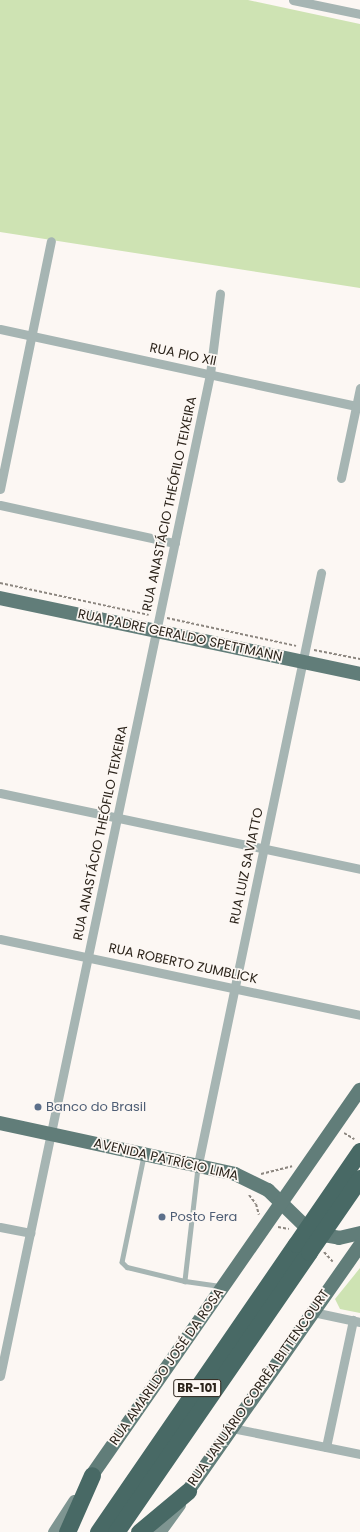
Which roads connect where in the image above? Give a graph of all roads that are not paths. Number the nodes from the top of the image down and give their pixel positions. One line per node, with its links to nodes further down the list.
1 (293, 0): 2 (street)
2 (360, 14)
3 (51, 240): 6 (street)
4 (220, 294): 7 (street, RUA ANASTÁCIO THEÓFILO TEIXEIRA)
5 (0, 329): 6 (street, RUA PIO XII)
6 (32, 336): 7 (street, RUA PIO XII); 11 (street)
7 (210, 374): 9 (street, RUA PIO XII); 13 (street, RUA ANASTÁCIO THEÓFILO TEIXEIRA)
8 (360, 388): 9 (street)
9 (358, 406): 10 (street)
10 (341, 478)
11 (0, 489)
12 (0, 505): 13 (street)
13 (175, 543): 16 (street, RUA ANASTÁCIO THEÓFILO TEIXEIRA)
14 (321, 573): 17 (street, RUA LUIZ SAVIATTO)
15 (0, 598): 16 (main road, RUA PADRE GERALDO SPETTMANN)
16 (156, 631): 17 (main road, RUA PADRE GERALDO SPETTMANN); 20 (street, RUA ANASTÁCIO THEÓFILO TEIXEIRA)
17 (303, 662): 18 (main road, RUA PADRE GERALDO SPETTMANN); 21 (street, RUA LUIZ SAVIATTO)
18 (360, 674)
19 (0, 793): 20 (street)
20 (117, 818): 21 (street); 24 (street, RUA ANASTÁCIO THEÓFILO TEIXEIRA)
21 (264, 849): 22 (street); 25 (street, RUA LUIZ SAVIATTO)
22 (360, 869)
23 (0, 939): 24 (street, RUA ROBERTO ZUMBLICK)
24 (88, 958): 25 (street, RUA ROBERTO ZUMBLICK); 29 (street, RUA ANASTÁCIO THEÓFILO TEIXEIRA)
25 (235, 988): 26 (street, RUA ROBERTO ZUMBLICK); 32 (street, RUA LUIZ SAVIATTO)
26 (360, 1014)
27 (360, 1090): 35 (main road, RUA AMARILDO JOSÉ DA ROSA)
28 (0, 1123): 29 (main road, AVENIDA PATRÍCIO LIMA)
29 (51, 1134): 31 (main road, AVENIDA PATRÍCIO LIMA); 38 (street, RUA ANASTÁCIO THEÓFILO TEIXEIRA)
30 (360, 1151): 41 (highway, BR-101, bridge)
31 (145, 1154): 32 (main road, AVENIDA PATRÍCIO LIMA); 42 (lane)
32 (198, 1164): 33 (main road, AVENIDA PATRÍCIO LIMA); 42 (lane)
33 (244, 1177): 35 (main road, AVENIDA PATRÍCIO LIMA); 36 (main road)
34 (360, 1178): 41 (highway, BR-101, bridge)
35 (281, 1202): 36 (main road, RUA AMARILDO JOSÉ DA ROSA); 39 (main road, AVENIDA PATRÍCIO LIMA)
36 (269, 1220): 43 (main road, RUA AMARILDO JOSÉ DA ROSA)
37 (0, 1227): 38 (street)
38 (30, 1233): 46 (street, RUA ANASTÁCIO THEÓFILO TEIXEIRA)
39 (360, 1233)
40 (360, 1245): 44 (main road, RUA JANUÁRIO CORRÊA BITTENCOURT)
41 (302, 1248): 54 (highway, BR-101); 55 (highway, BR-101)
42 (185, 1281): 43 (lane)
43 (222, 1287): 50 (main road, RUA AMARILDO JOSÉ DA ROSA)
44 (313, 1312): 45 (street); 47 (main road, RUA JANUÁRIO CORRÊA BITTENCOURT)
45 (356, 1321): 48 (street)
46 (0, 1376)
47 (232, 1428): 48 (street); 51 (main road, RUA JANUÁRIO CORRÊA BITTENCOURT)
48 (326, 1447): 49 (street)
49 (360, 1454)
50 (92, 1475): 52 (main road, RUA AMARILDO JOSÉ DA ROSA); 53 (highway)
51 (188, 1491): 56 (highway); 57 (main road, RUA JANUÁRIO CORRÊA BITTENCOURT)
52 (54, 1532)
53 (67, 1532)
54 (98, 1532)
55 (116, 1532)
56 (139, 1532)
57 (159, 1532)

